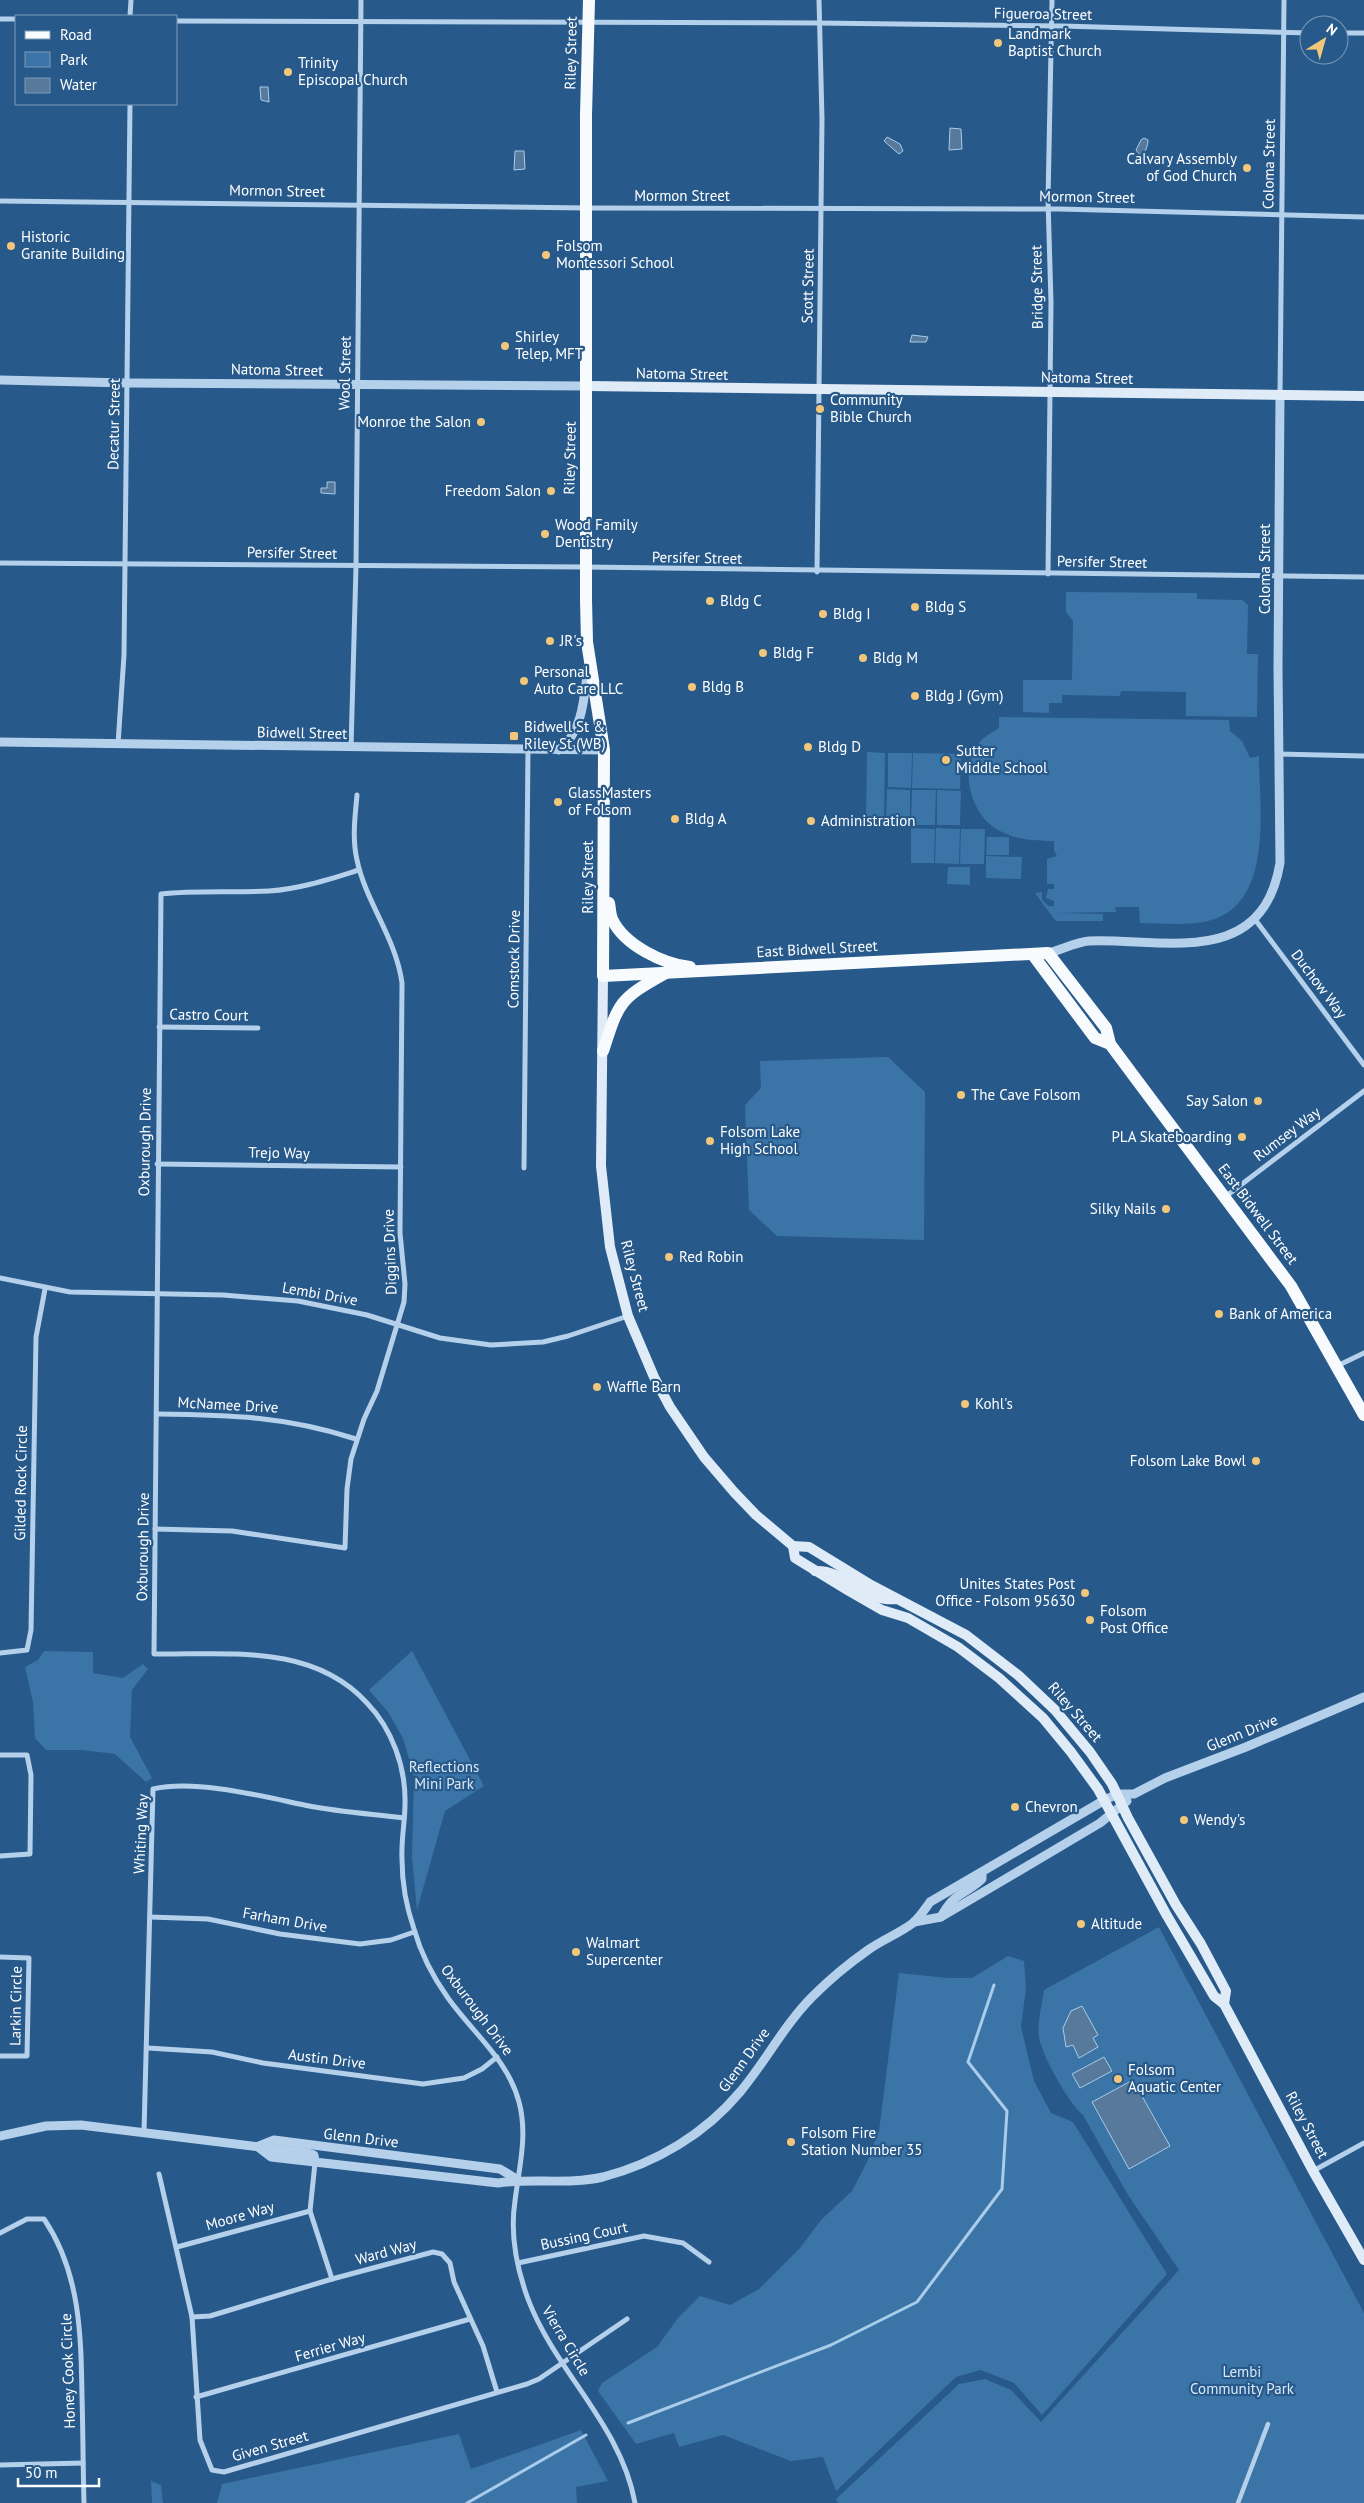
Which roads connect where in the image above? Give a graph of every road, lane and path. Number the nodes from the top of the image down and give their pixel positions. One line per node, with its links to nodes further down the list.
1 (131, 0): 7 (street)
2 (362, 0): 11 (street, Wool Street)
3 (588, 0): 12 (main road, Riley Street)
4 (819, 0): 13 (street, Scott Street)
5 (1052, 0): 14 (street, Bridge Street)
6 (1284, 0): 15 (street, Coloma Street)
7 (130, 15)
8 (0, 19): 9 (street)
9 (15, 19)
10 (178, 21): 11 (street, Figueroa Street)
11 (361, 23): 12 (street, Figueroa Street); 22 (street, Wool Street)
12 (588, 23): 13 (street, Figueroa Street); 23 (main road, Riley Street)
13 (818, 23): 14 (street, Figueroa Street); 24 (street, Scott Street)
14 (1052, 26): 15 (street, Figueroa Street); 25 (street, Bridge Street)
15 (1284, 33): 16 (street, Figueroa Street); 26 (street, Coloma Street)
16 (1299, 33)
17 (1349, 33): 18 (street)
18 (1364, 33)
19 (130, 105): 21 (street, Decatur Street)
20 (0, 201): 21 (street, Mormon Street)
21 (129, 202): 22 (street, Mormon Street); 29 (street, Decatur Street)
22 (359, 204): 23 (street, Mormon Street); 30 (street, Wool Street)
23 (587, 208): 24 (street, Mormon Street); 31 (main road, Riley Street)
24 (821, 209): 25 (street, Mormon Street); 32 (street, Scott Street)
25 (1049, 209): 26 (street, Mormon Street); 33 (street, Bridge Street)
26 (1282, 214): 27 (street, Mormon Street); 34 (street, Coloma Street)
27 (1364, 217)
28 (0, 380): 29 (street, Natoma Street)
29 (127, 383): 30 (street, Natoma Street); 37 (street, Decatur Street)
30 (358, 386): 31 (street, Natoma Street); 38 (street, Wool Street)
31 (587, 386): 32 (main road, Natoma Street); 39 (main road, Riley Street)
32 (819, 390): 33 (main road, Natoma Street); 40 (street, Scott Street)
33 (1050, 393): 34 (main road, Natoma Street); 41 (street, Bridge Street)
34 (1280, 395): 35 (main road, Natoma Street); 42 (street, Coloma Street)
35 (1364, 396)
36 (0, 563): 37 (street, Persifer Street)
37 (125, 564): 38 (street, Persifer Street); 46 (street, Decatur Street)
38 (356, 567): 39 (street, Persifer Street); 47 (street, Wool Street)
39 (585, 567): 40 (street, Persifer Street); 44 (main road, Riley Street)
40 (817, 572): 41 (street, Persifer Street)
41 (1048, 574): 42 (street, Persifer Street)
42 (1278, 576): 43 (street, Persifer Street); 51 (street, Coloma Street)
43 (1364, 577)
44 (590, 659): 49 (street); 50 (main road, Riley Street)
45 (0, 742): 46 (street, Bidwell Street)
46 (118, 744): 47 (street, Bidwell Street)
47 (351, 747): 48 (street, Bidwell Street)
48 (528, 749): 49 (street, Bidwell Street); 70 (street, Comstock Drive)
49 (559, 750): 50 (street, Bidwell Street)
50 (604, 750): 55 (main road, Riley Street)
51 (1278, 754): 52 (street); 56 (street, Coloma Street)
52 (1364, 756)
53 (357, 795): 54 (street, Diggins Drive)
54 (359, 870): 62 (street, Oxburough Drive); 69 (street, Diggins Drive)
55 (604, 872): 59 (main road); 61 (main road, Riley Street)
56 (1254, 918): 57 (street, Coloma Street); 66 (street, Duchow Way)
57 (1048, 953): 58 (main road, East Bidwell Street); 64 (main road, East Bidwell Street)
58 (1033, 955): 59 (main road, East Bidwell Street); 64 (main road, East Bidwell Street)
59 (717, 970): 60 (main road, East Bidwell Street)
60 (667, 973): 61 (main road, East Bidwell Street); 65 (main road)
61 (603, 976): 65 (main road, Riley Street)
62 (159, 1027): 63 (street, Castro Court); 68 (street, Oxburough Drive)
63 (258, 1028)
64 (1110, 1044): 71 (main road, East Bidwell Street)
65 (603, 1051): 75 (main road, Riley Street)
66 (1364, 1065)
67 (1364, 1091): 71 (street, Rumsey Way)
68 (157, 1164): 69 (street, Trejo Way); 74 (street, Oxburough Drive)
69 (401, 1167): 76 (street, Diggins Drive)
70 (524, 1168)
71 (1225, 1198): 78 (main road, East Bidwell Street)
72 (0, 1278): 73 (street, Lembi Drive)
73 (44, 1289): 74 (street, Lembi Drive); 86 (street, Gilded Rock Circle)
74 (156, 1294): 76 (street, Lembi Drive); 79 (street, Oxburough Drive)
75 (628, 1316): 76 (street, Lembi Drive); 83 (main road, Riley Street)
76 (399, 1325): 81 (street, Diggins Drive)
77 (1364, 1353): 78 (street)
78 (1338, 1366): 80 (main road, East Bidwell Street)
79 (157, 1414): 81 (street, McNamee Drive); 82 (street, Oxburough Drive)
80 (1364, 1415)
81 (356, 1439): 82 (street, Diggins Drive)
82 (155, 1529): 94 (street, Oxburough Drive)
83 (793, 1546): 84 (main road, Riley Street); 85 (main road, Riley Street)
84 (815, 1571): 85 (main road); 91 (main road, Riley Street)
85 (899, 1599): 89 (main road, Riley Street)
86 (0, 1653)
87 (1364, 1697): 90 (street, Glenn Drive)
88 (0, 1755): 95 (street)
89 (1117, 1794): 90 (street); 91 (street, Glenn Drive); 92 (main road, Riley Street)
90 (1131, 1795): 92 (street, Glenn Drive)
91 (1103, 1801): 93 (main road, Riley Street); 96 (street, Glenn Drive)
92 (1123, 1806): 93 (street, Glenn Drive); 102 (main road, Riley Street)
93 (1111, 1815): 98 (street, Glenn Drive); 102 (main road, Riley Street)
94 (404, 1818): 97 (street, Whiting Way); 100 (street, Oxburough Drive)
95 (0, 1856)
96 (982, 1874): 98 (street); 99 (street, Glenn Drive)
97 (150, 1917): 100 (street, Farham Drive); 103 (street, Whiting Way)
98 (941, 1917): 99 (street, Glenn Drive)
99 (914, 1922): 113 (street, Glenn Drive)
100 (414, 1932): 105 (street, Oxburough Drive)
101 (0, 1958): 104 (street, Larkin Circle)
102 (1224, 2004): 111 (main road, Riley Street)
103 (148, 2048): 105 (street, Austin Drive); 106 (street, Whiting Way)
104 (0, 2056)
105 (497, 2057): 113 (street, Oxburough Drive)
106 (144, 2132): 107 (street, Glenn Drive); 109 (street, Glenn Drive)
107 (0, 2136)
108 (1364, 2143): 111 (street)
109 (258, 2147): 110 (street); 113 (street, Glenn Drive)
110 (315, 2163): 113 (street, Glenn Drive); 114 (street)
111 (1313, 2171): 117 (main road, Riley Street)
112 (159, 2174): 116 (street, Given Street)
113 (518, 2180): 119 (street, Vierra Circle)
114 (310, 2211): 116 (street, Moore Way); 120 (street)
115 (0, 2233): 128 (street, Honey Cook Circle)
116 (177, 2247): 121 (street, Given Street)
117 (1364, 2260)
118 (709, 2262): 119 (street, Bussing Court)
119 (518, 2263): 124 (street, Vierra Circle)
120 (332, 2279): 121 (street, Ward Way); 122 (street, Ward Way)
121 (192, 2318): 126 (street, Given Street)
122 (470, 2319): 125 (street, Ward Way); 126 (street, Ferrier Way)
123 (627, 2319): 124 (street, Given Street)
124 (563, 2363): 125 (street, Given Street); 131 (street, Vierra Circle)
125 (497, 2392): 126 (street, Given Street)
126 (196, 2398)
127 (1268, 2424): 132 (street)
128 (83, 2463): 129 (street); 130 (street)
129 (0, 2465)
130 (84, 2503)
131 (635, 2503)
132 (1238, 2503)

